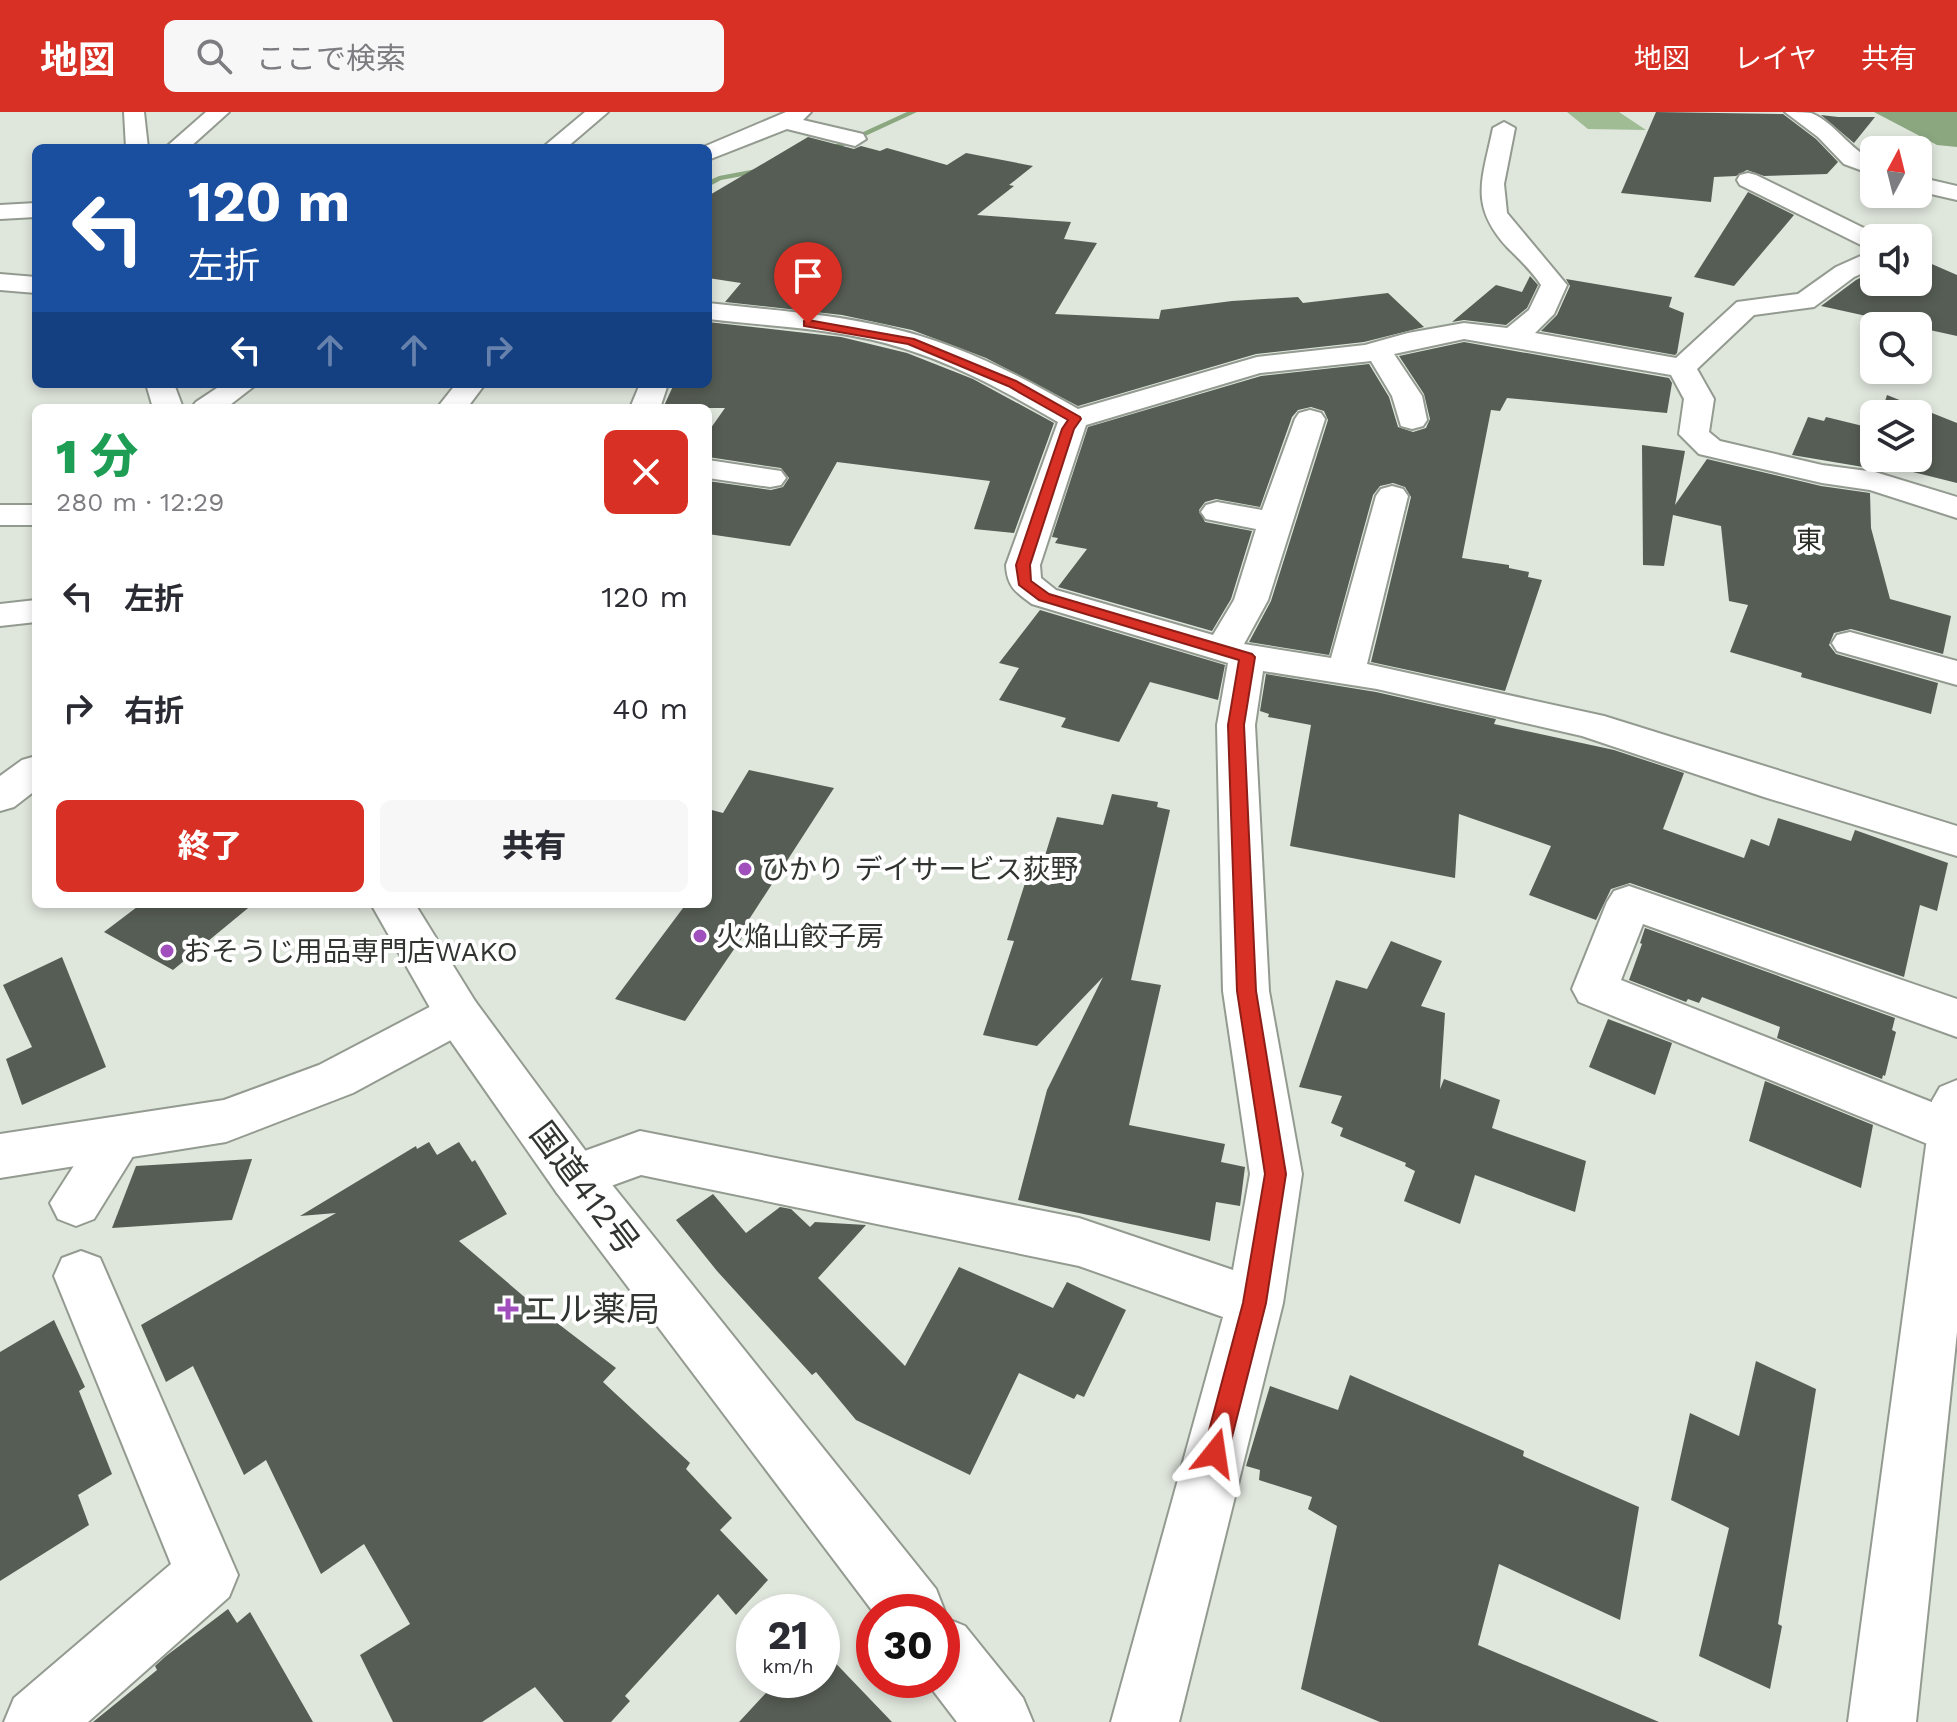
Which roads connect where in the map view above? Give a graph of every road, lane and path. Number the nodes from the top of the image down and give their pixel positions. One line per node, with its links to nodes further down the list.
1 (134, 112): 8 (main road)
2 (219, 112): 9 (main road)
3 (598, 112): 10 (main road)
4 (1795, 112): 12 (main road)
5 (793, 117): 7 (main road); 11 (main road)
6 (1504, 128): 24 (main road)
7 (855, 139)
8 (137, 144)
9 (181, 144)
10 (558, 144)
11 (712, 151)
12 (1860, 162)
13 (1748, 180): 16 (main road)
14 (1932, 187): 15 (main road)
15 (1957, 193)
16 (1851, 198): 19 (main road)
17 (32, 210): 18 (main road)
18 (0, 212)
19 (1865, 224)
20 (1860, 265): 26 (main road)
21 (0, 282): 22 (main road)
22 (32, 285)
23 (712, 312): 31 (main road)
24 (1513, 337): 25 (main road); 26 (main road)
25 (1378, 350): 31 (main road); 33 (main road)
26 (1682, 368): 37 (main road)
27 (237, 388): 29 (main road)
28 (468, 388): 30 (main road)
29 (212, 404)
30 (455, 404)
31 (1075, 419): 45 (main road)
32 (1310, 419): 41 (main road)
33 (1412, 420)
34 (712, 470): 35 (main road)
35 (770, 478)
36 (1392, 496): 47 (main road)
37 (1957, 508)
38 (1217, 512): 41 (main road)
39 (0, 515): 40 (main road)
40 (32, 515)
41 (1274, 522): 45 (main road)
42 (32, 611): 43 (main road)
43 (0, 615)
44 (1850, 643): 46 (main road)
45 (1235, 654): 47 (main road); 60 (main road)
46 (1952, 666)
47 (1346, 672): 50 (main road)
48 (32, 772): 49 (main road)
49 (0, 797)
50 (1957, 841)
51 (395, 908): 52 (main road, 国道412号)
52 (458, 1014): 55 (main road); 57 (main road, 国道412号)
53 (1957, 1018): 54 (main road)
54 (1955, 1116): 66 (main road)
55 (118, 1140): 56 (main road); 58 (main road)
56 (0, 1156)
57 (575, 1177): 60 (main road); 61 (main road, 国道412号)
58 (76, 1203)
59 (81, 1276): 63 (main road)
60 (1255, 1303): 65 (main road)
61 (899, 1594)
62 (960, 1672): 64 (main road)
63 (38, 1722)
64 (999, 1722)
65 (1145, 1722)
66 (1882, 1722)

